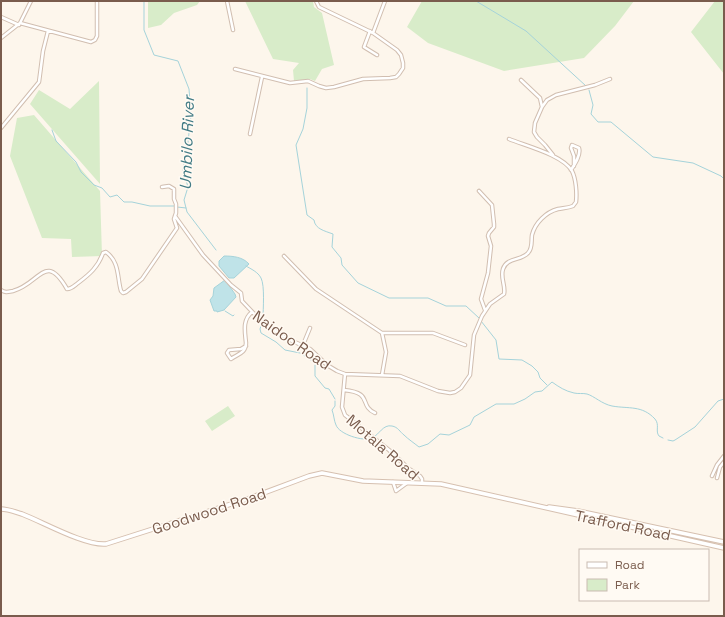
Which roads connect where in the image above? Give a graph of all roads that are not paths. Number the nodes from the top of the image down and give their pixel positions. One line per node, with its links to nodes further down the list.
1 (31, 1): 7 (street)
2 (97, 1): 9 (street)
3 (227, 1): 8 (street)
4 (316, 1): 10 (street)
5 (385, 1): 11 (street)
6 (1, 17): 7 (street)
7 (20, 24): 9 (street); 12 (street)
8 (233, 30)
9 (48, 31): 19 (street)
10 (370, 31): 11 (street); 13 (street)
11 (373, 33): 15 (street)
12 (1, 38)
13 (376, 55)
14 (235, 69): 15 (street)
15 (262, 77): 20 (street)
16 (521, 80): 18 (street)
17 (610, 80): 18 (street)
18 (542, 107): 22 (street)
19 (1, 128)
20 (250, 134)
21 (509, 139): 22 (street)
22 (553, 156): 24 (street)
23 (574, 166): 23 (street); 24 (street)
24 (572, 171): 30 (street)
25 (162, 187): 27 (street)
26 (479, 191): 30 (street)
27 (175, 216): 29 (street); 31 (street, Naidoo Road)
28 (284, 256): 33 (street)
29 (1, 290)
30 (485, 311): 38 (street)
31 (252, 312): 34 (street, Naidoo Road); 36 (street)
32 (310, 328): 34 (street)
33 (382, 333): 35 (street); 38 (street)
34 (303, 345): 37 (street, Naidoo Road)
35 (465, 345)
36 (246, 346): 36 (street)
37 (345, 374): 38 (street); 39 (street, Motala Road)
38 (382, 375)
39 (344, 390): 40 (street); 47 (street, Motala Road)
40 (375, 413)
41 (724, 456): 43 (street)
42 (724, 462): 44 (street)
43 (712, 476)
44 (716, 478)
45 (393, 482): 46 (street, Goodwood Road); 46 (street); 49 (street, Goodwood Road)
46 (413, 482): 47 (street, Goodwood Road)
47 (422, 483): 48 (street, Trafford Road)
48 (545, 508): 50 (street, Trafford Road); 51 (street, Trafford Road)
49 (1, 509)
50 (724, 542)
51 (724, 548)

